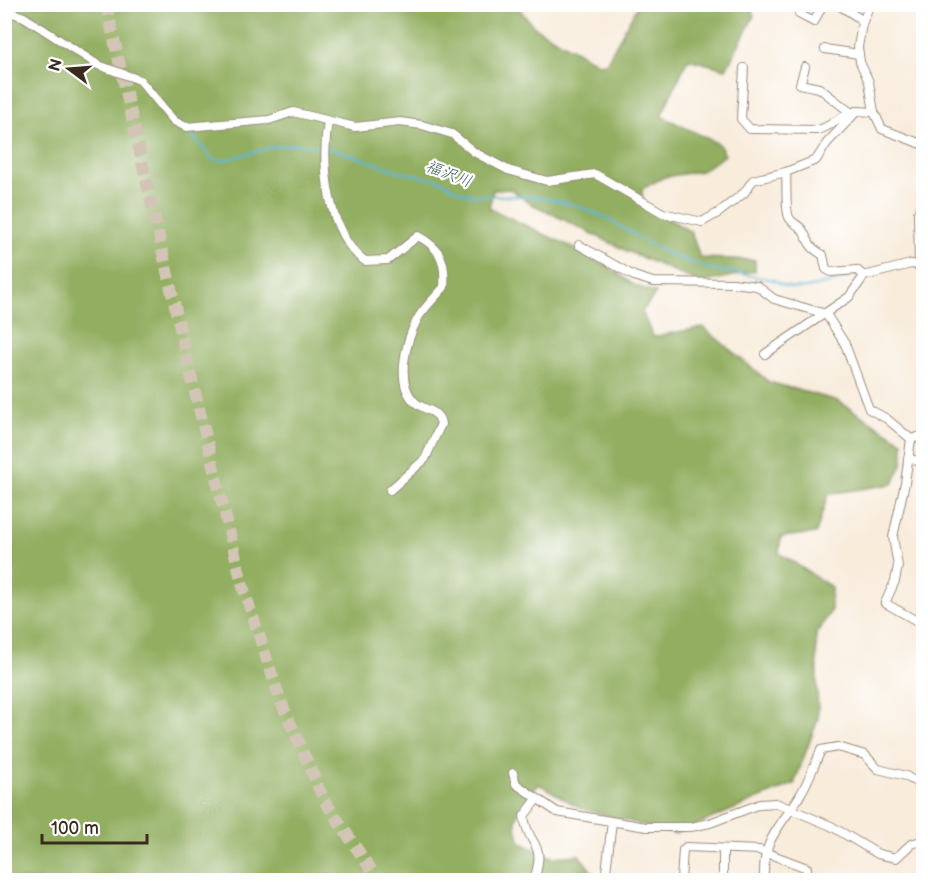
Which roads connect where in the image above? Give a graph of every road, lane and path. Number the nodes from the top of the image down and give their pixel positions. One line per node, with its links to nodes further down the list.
1 (824, 4): 5 (street)
2 (837, 4): 6 (street)
3 (870, 4): 6 (street)
4 (4, 10): 13 (street)
5 (799, 14)
6 (862, 24): 8 (street)
7 (825, 49): 8 (street)
8 (859, 54): 12 (street)
9 (805, 67): 11 (street)
10 (744, 68): 11 (street)
11 (853, 111): 12 (street); 15 (street)
12 (874, 112): 14 (street)
13 (328, 124): 15 (street); 26 (street)
14 (924, 145)
15 (786, 172): 19 (street)
16 (924, 200): 18 (street)
17 (579, 245): 20 (street)
18 (921, 265): 19 (street)
19 (864, 276): 20 (street)
20 (826, 314): 21 (street); 23 (street)
21 (765, 354)
22 (924, 435): 23 (street)
23 (911, 439): 24 (street)
24 (908, 458): 25 (street); 28 (street)
25 (924, 464)
26 (390, 490)
27 (924, 613): 28 (street)
28 (920, 624)
29 (513, 773): 31 (street)
30 (924, 787): 32 (street)
31 (537, 799): 33 (street); 37 (street)
32 (789, 809): 33 (street); 34 (street); 36 (street)
33 (612, 822): 38 (street)
34 (924, 840)
35 (723, 849): 36 (street); 39 (street); 40 (street)
36 (765, 851): 41 (street); 42 (street)
37 (534, 880)
38 (605, 880)
39 (681, 880)
40 (723, 880)
41 (764, 880)
42 (807, 880)

